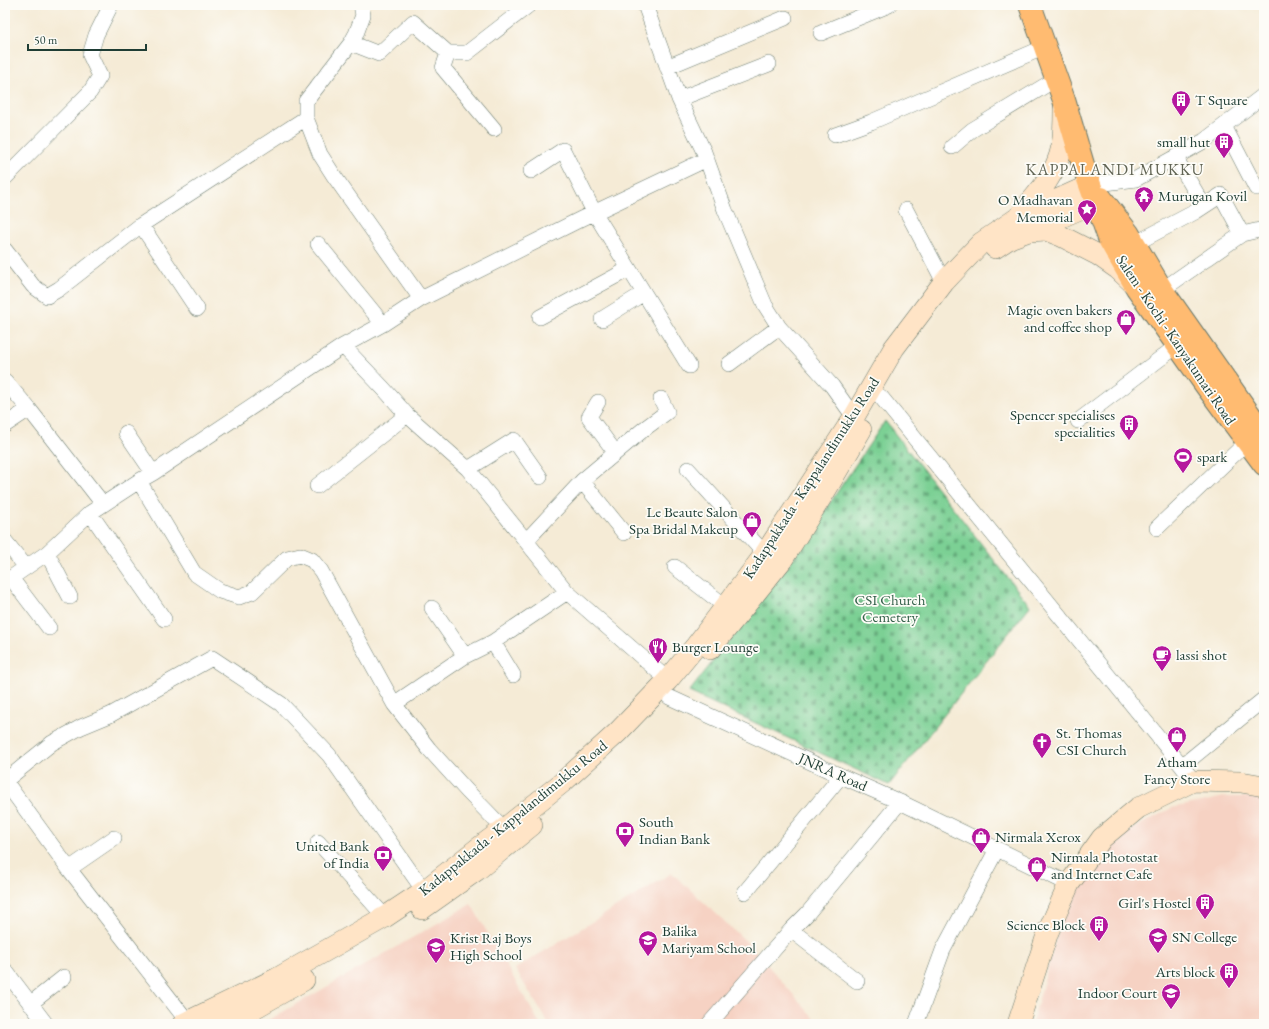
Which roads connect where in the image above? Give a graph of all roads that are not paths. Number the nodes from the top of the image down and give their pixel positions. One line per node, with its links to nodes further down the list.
1 (111, 5): 26 (street)
2 (361, 5): 9 (street)
3 (529, 5): 11 (street)
4 (645, 5): 13 (street)
5 (888, 5): 8 (street)
6 (1030, 5): 10 (main road, Salem - Kochi - Kanyakumari Road)
7 (785, 18): 13 (street)
8 (822, 33)
9 (352, 43): 11 (street); 18 (street)
10 (1045, 47): 14 (main road, Salem - Kochi - Kanyakumari Road); 21 (street)
11 (448, 53): 20 (street)
12 (769, 64): 16 (street)
13 (667, 66): 16 (street)
14 (1056, 79): 17 (main road, Salem - Kochi - Kanyakumari Road); 22 (street)
15 (1264, 95): 19 (street)
16 (679, 99): 24 (street)
17 (1064, 100): 28 (main road, Salem - Kochi - Kanyakumari Road); 32 (main road)
18 (306, 118): 33 (street); 44 (street)
19 (1224, 126): 23 (street); 27 (street)
20 (494, 129)
21 (835, 135)
22 (952, 147)
23 (1175, 157): 28 (street); 29 (street)
24 (707, 159): 31 (street); 49 (street)
25 (531, 171): 31 (street)
26 (5, 178)
27 (1256, 188)
28 (1093, 193): 32 (main road); 37 (main road); 41 (main road, Salem - Kochi - Kanyakumari Road)
29 (1204, 206): 35 (street); 37 (street)
30 (906, 210): 40 (street)
31 (594, 212): 39 (street); 44 (street)
32 (1024, 224): 40 (main road, Kadappakkada - Kappalandimukku Road); 41 (main road); 55 (main road, Kadappakkada - Kappalandimukku Road)
33 (141, 225): 38 (street); 45 (street)
34 (1264, 228): 35 (street)
35 (1242, 234): 42 (street)
36 (318, 244): 48 (street)
37 (1134, 244): 42 (main road)
38 (5, 250)
39 (628, 269): 43 (street); 46 (street)
40 (944, 282): 60 (main road, Kadappakkada - Kappalandimukku Road)
41 (1137, 288): 50 (main road, Salem - Kochi - Kanyakumari Road)
42 (1162, 290): 64 (main road)
43 (644, 293): 47 (street); 53 (street)
44 (421, 299): 48 (street)
45 (197, 309)
46 (540, 317)
47 (602, 319)
48 (383, 324): 51 (street)
49 (779, 327): 52 (street); 60 (street)
50 (1178, 345): 61 (street); 64 (main road, Salem - Kochi - Kanyakumari Road)
51 (343, 346): 59 (street, JNRA Road); 69 (street)
52 (729, 364)
53 (689, 366)
54 (5, 381): 58 (street)
55 (881, 397): 94 (main road, Kadappakkada - Kappalandimukku Road); 97 (street)
56 (661, 399): 65 (street)
57 (598, 402): 65 (street)
58 (28, 409): 62 (street); 74 (street)
59 (407, 415): 67 (street, JNRA Road); 73 (street)
60 (854, 417): 81 (main road, Kadappakkada - Kappalandimukku Road)
61 (1078, 421)
62 (5, 425)
63 (126, 434): 69 (street)
64 (1255, 438): 66 (main road, Salem - Kochi - Kanyakumari Road); 76 (street)
65 (616, 452): 72 (street)
66 (1264, 464)
67 (468, 469): 70 (street); 79 (street, JNRA Road)
68 (688, 469): 81 (street)
69 (153, 474): 71 (street)
70 (540, 477)
71 (139, 481): 74 (street); 96 (street)
72 (582, 481): 77 (street); 79 (street)
73 (317, 486)
74 (103, 504): 75 (street)
75 (90, 513): 80 (street); 89 (street)
76 (1157, 528)
77 (624, 533)
78 (5, 541): 82 (street)
79 (526, 541): 85 (street, JNRA Road)
80 (47, 553): 82 (street); 86 (street)
81 (765, 554): 87 (main road, Kadappakkada - Kappalandimukku Road)
82 (26, 567): 84 (street)
83 (675, 567): 87 (street)
84 (8, 580): 90 (street)
85 (567, 592): 91 (street); 94 (street, JNRA Road)
86 (70, 597)
87 (725, 606): 94 (main road, Kadappakkada - Kappalandimukku Road)
88 (432, 608): 92 (street)
89 (164, 619)
90 (49, 628)
91 (493, 642): 92 (street); 93 (street)
92 (465, 656): 96 (street)
93 (512, 675)
94 (668, 689): 98 (street, JNRA Road); 102 (main road, Kadappakkada - Kappalandimukku Road); 118 (main road, Kadappakkada - Kappalandimukku Road)
95 (1264, 699): 97 (street)
96 (394, 704): 102 (street)
97 (1188, 774): 100 (main road); 107 (main road)
98 (841, 776): 101 (street, JNRA Road); 109 (street)
99 (5, 781): 106 (street); 108 (street)
100 (1264, 786)
101 (900, 802): 105 (street, JNRA Road); 111 (street)
102 (504, 829): 108 (main road, Kadappakkada - Kappalandimukku Road)
103 (114, 838): 106 (street)
104 (318, 842): 110 (street)
105 (997, 850): 107 (street, JNRA Road); 120 (street)
106 (69, 869): 116 (street)
107 (1069, 884): 121 (main road)
108 (424, 891): 110 (main road, Kadappakkada - Kappalandimukku Road)
109 (745, 892)
110 (385, 918): 116 (main road, Kadappakkada - Kappalandimukku Road)
111 (791, 930): 114 (street); 119 (street)
112 (5, 970): 115 (street)
113 (64, 977): 115 (street)
114 (857, 981)
115 (30, 1004): 117 (street)
116 (186, 1023)
117 (46, 1024)
118 (221, 1024)
119 (709, 1024)
120 (916, 1024)
121 (1018, 1024)

